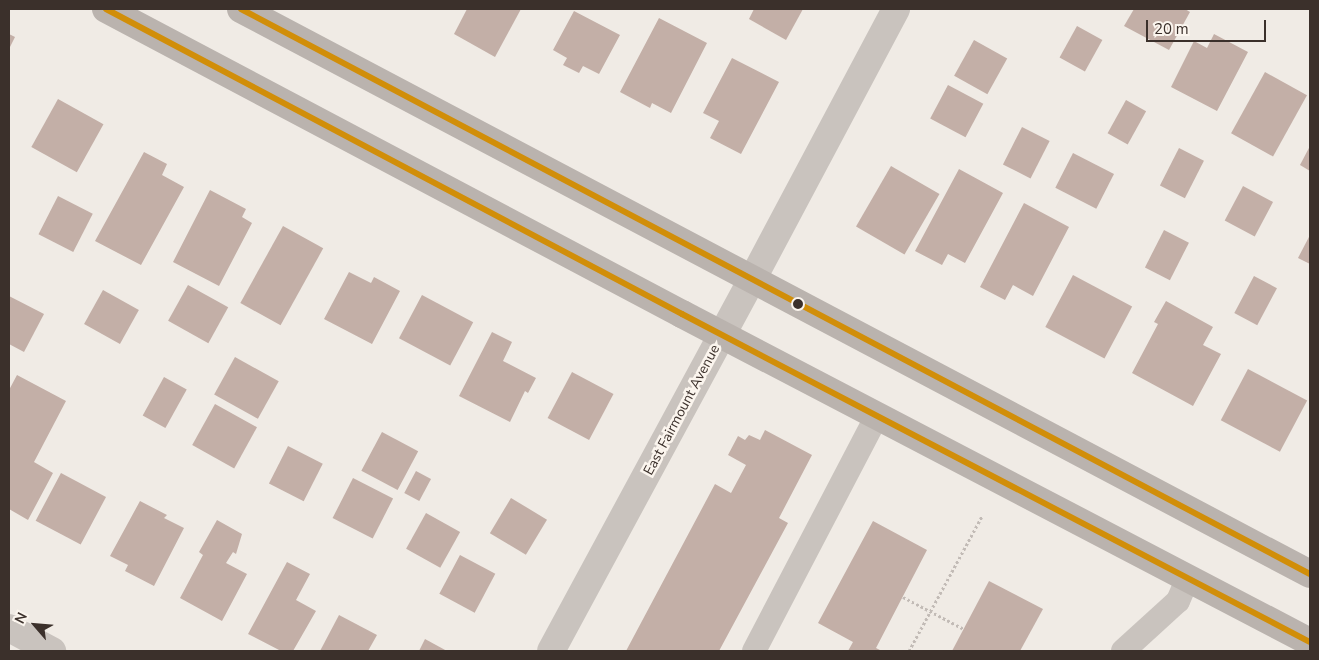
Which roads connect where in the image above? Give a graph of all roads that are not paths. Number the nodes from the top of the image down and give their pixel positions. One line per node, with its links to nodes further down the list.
1 (106, 9): 5 (street)
2 (241, 9): 4 (street)
3 (896, 9): 4 (street, East Fairmount Avenue)
4 (752, 280): 5 (street, East Fairmount Avenue); 7 (street)
5 (722, 335): 6 (street); 12 (street, East Fairmount Avenue)
6 (877, 416): 8 (street); 13 (lane)
7 (1310, 574)
8 (1188, 578): 10 (street); 14 (lane)
9 (9, 628): 11 (street)
10 (1310, 642)
11 (52, 651)
12 (551, 651)
13 (754, 651)
14 (1124, 651)

